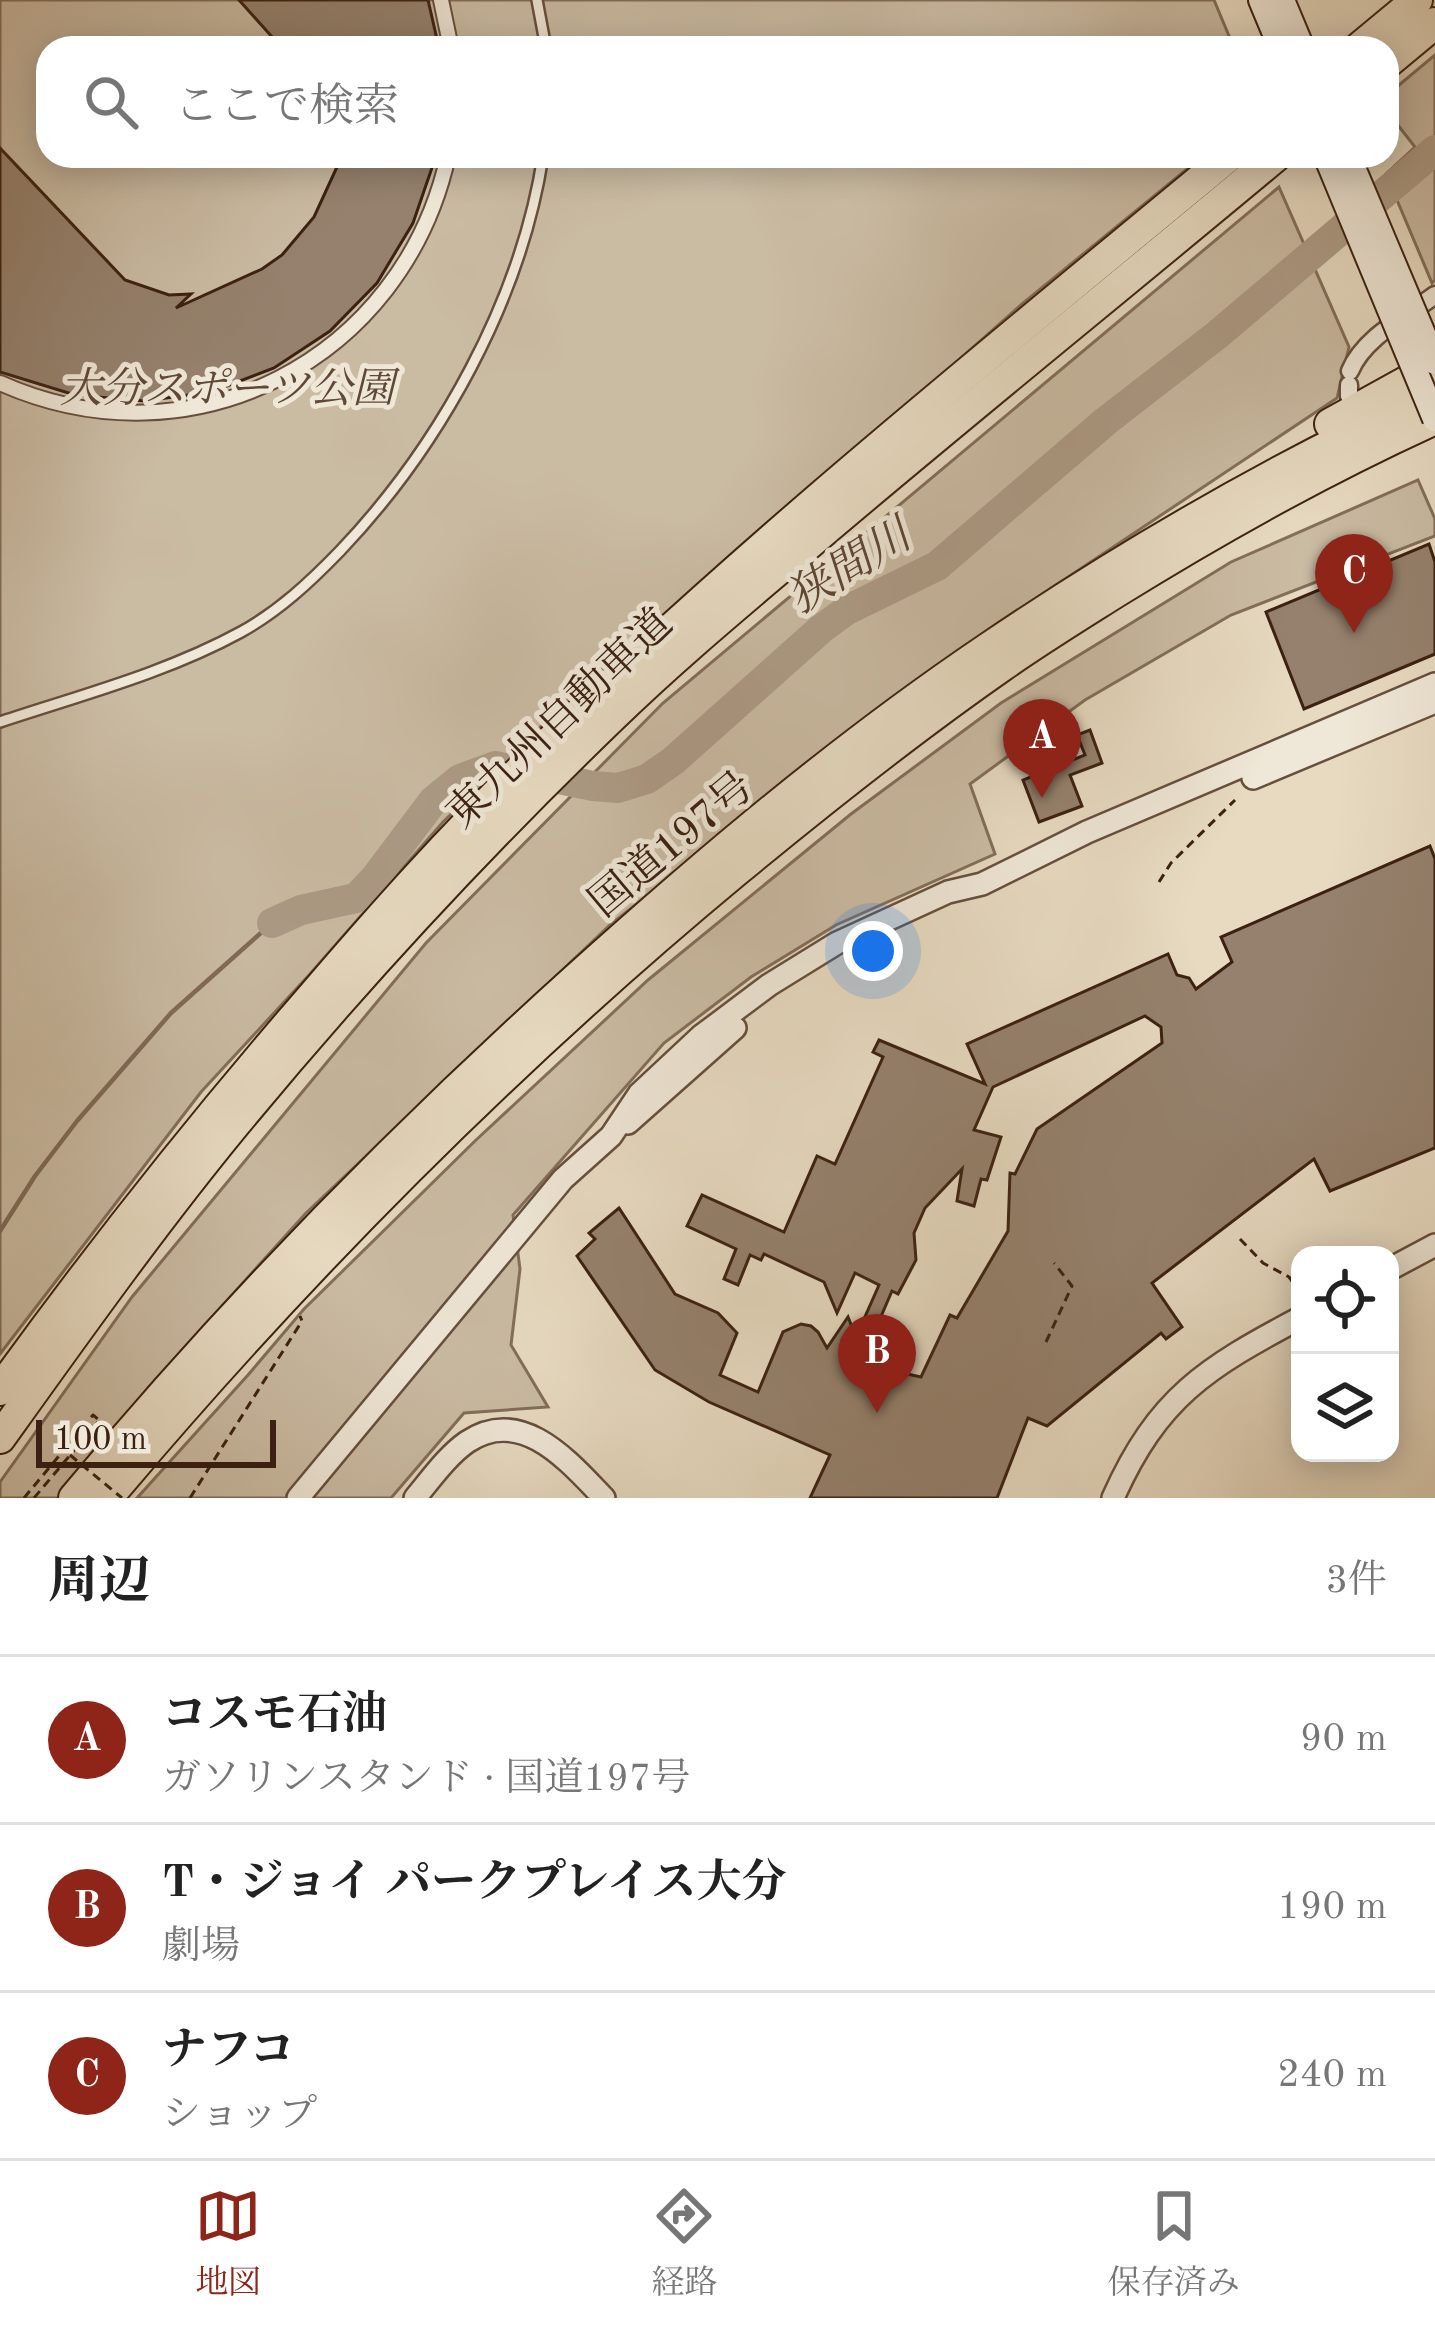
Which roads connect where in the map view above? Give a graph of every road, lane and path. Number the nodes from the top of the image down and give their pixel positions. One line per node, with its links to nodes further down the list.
1 (442, 0): 8 (street)
2 (537, 0): 9 (lane)
3 (1261, 0): 10 (main road)
4 (1282, 0): 11 (main road)
5 (1394, 0): 12 (highway)
6 (1417, 0): 13 (highway)
7 (1435, 23): 14 (highway)
8 (449, 36)
9 (544, 36)
10 (1276, 36)
11 (1297, 36)
12 (1357, 36)
13 (1374, 36)
14 (1399, 53)
15 (444, 168): 23 (street)
16 (540, 168): 33 (lane)
17 (1214, 168): 32 (highway, 東九州自動車道)
18 (1261, 168): 32 (highway, 東九州自動車道)
19 (1331, 168): 26 (main road, bridge)
20 (1353, 168): 22 (main road, bridge)
21 (1435, 295): 24 (street)
22 (1435, 364): 24 (highway)
23 (0, 383)
24 (1352, 389): 28 (highway)
25 (1435, 394): 28 (highway, 国道197号)
26 (1435, 419): 29 (highway, 国道197号)
27 (1435, 443): 29 (highway)
28 (1166, 534): 53 (highway, 国道197号)
29 (986, 677): 54 (highway, 国道197号)
30 (1435, 684): 36 (street)
31 (1435, 702): 36 (street)
32 (605, 707): 37 (highway, 東九州自動車道)
33 (0, 722)
34 (1235, 800): 35 (path)
35 (1159, 882)
36 (982, 884): 57 (street)
37 (348, 974): 46 (highway, 東九州自動車道); 49 (highway, 東九州自動車道)
38 (1240, 1239): 42 (path)
39 (1435, 1245): 41 (street)
40 (1054, 1263): 45 (path)
41 (1399, 1264)
42 (1291, 1279)
43 (297, 1309): 56 (path)
44 (1291, 1323): 60 (street)
45 (1046, 1342)
46 (0, 1390)
47 (100, 1421): 48 (path); 50 (path); 51 (path)
48 (109, 1428)
49 (0, 1438)
50 (70, 1455): 52 (path); 55 (path, bridge)
51 (24, 1498)
52 (34, 1498)
53 (74, 1498)
54 (107, 1498)
55 (122, 1498)
56 (190, 1498)
57 (298, 1498)
58 (415, 1498): 59 (street)
59 (604, 1498)
60 (1113, 1498)

